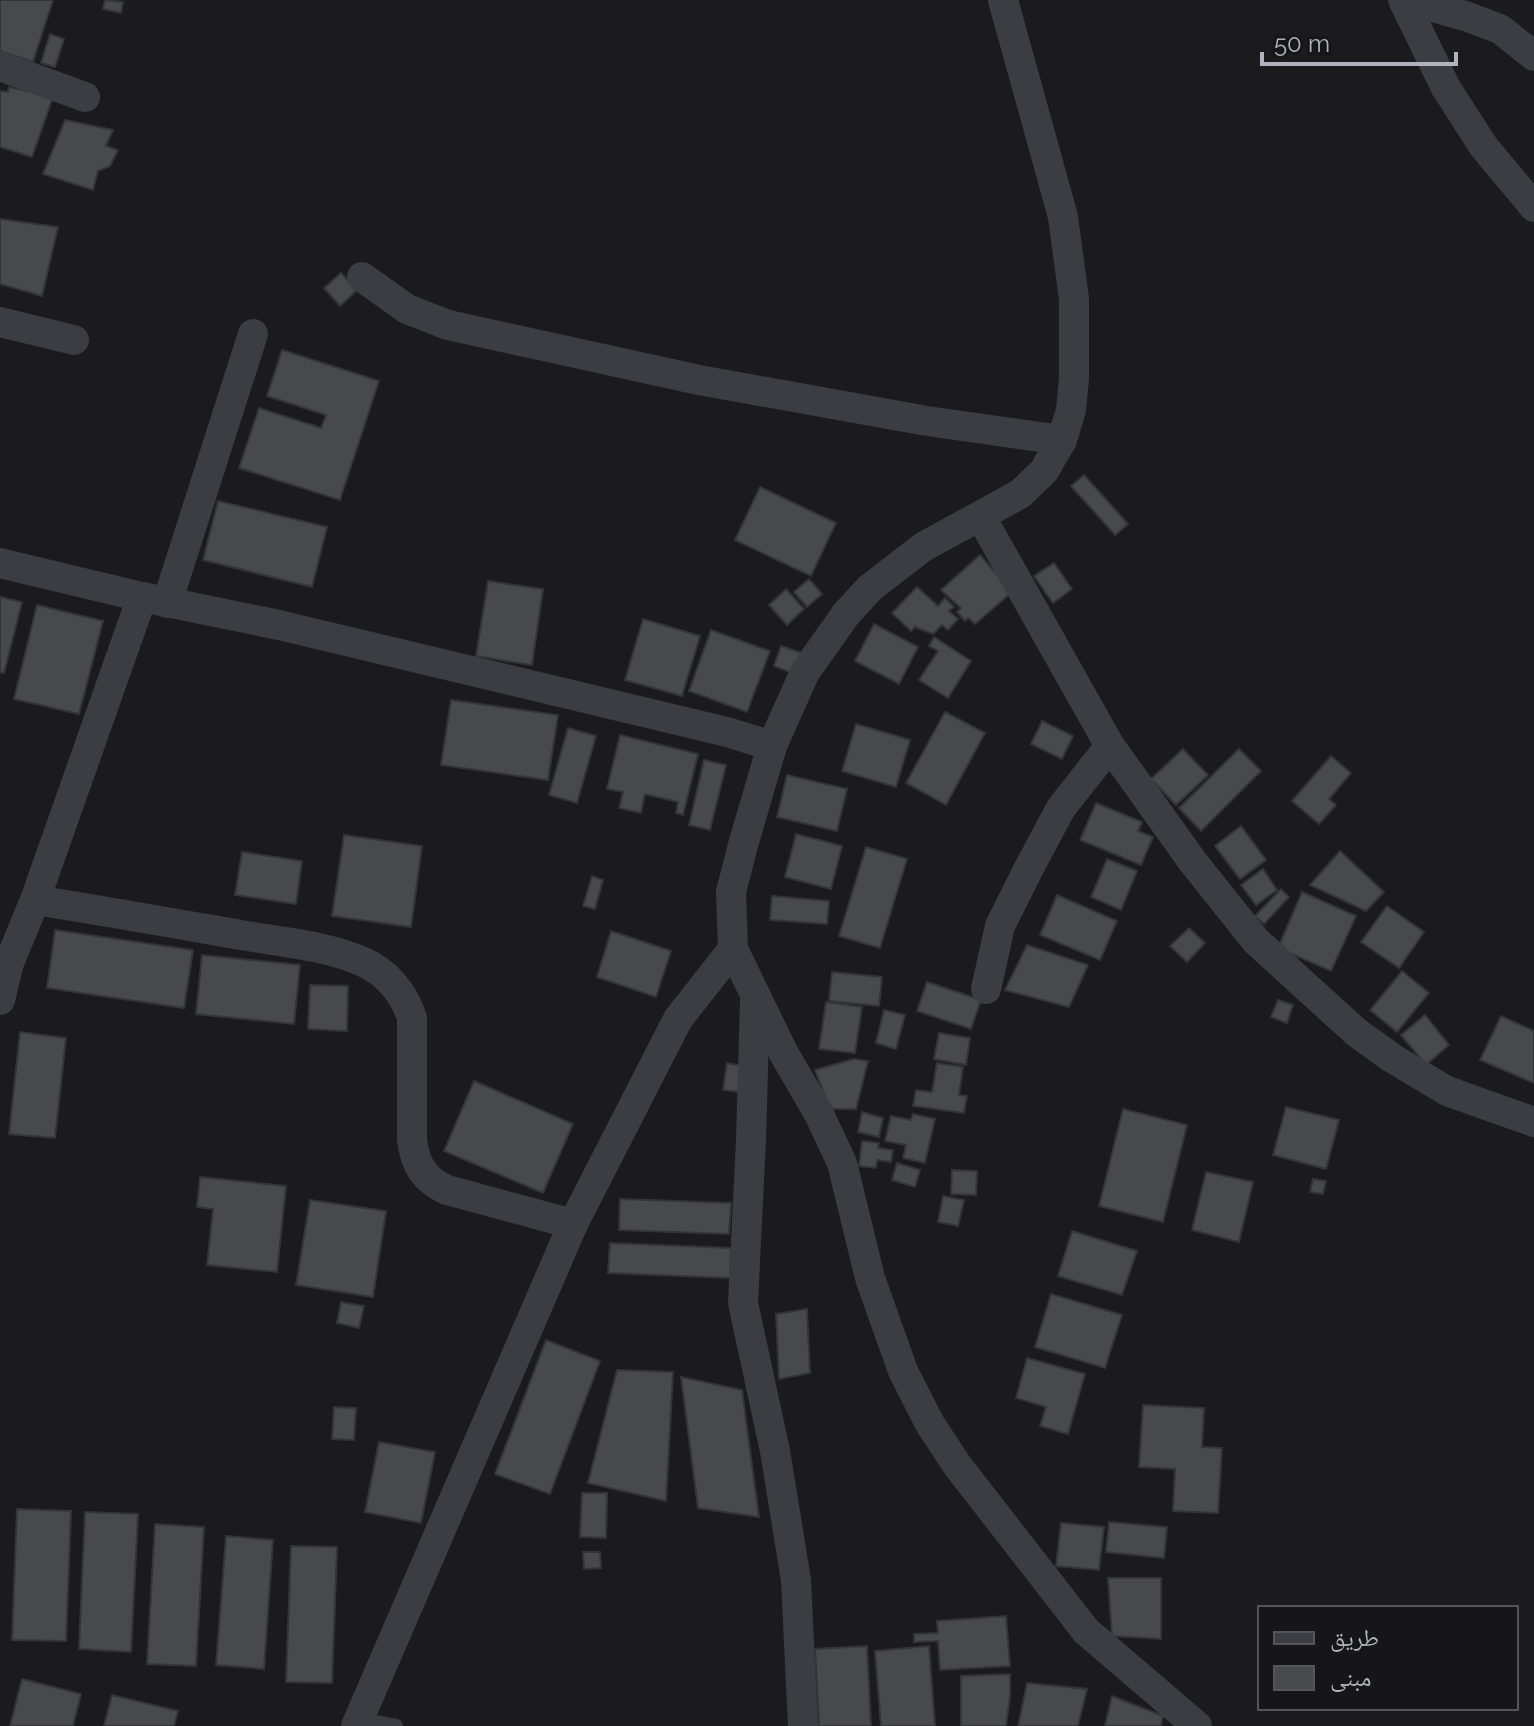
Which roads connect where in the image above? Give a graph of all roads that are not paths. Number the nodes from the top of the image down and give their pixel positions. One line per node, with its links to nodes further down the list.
1 (1003, 0): 11 (street)
2 (1406, 0): 3 (street); 6 (street)
3 (1534, 56)
4 (0, 66): 5 (street)
5 (85, 97)
6 (1534, 207)
7 (362, 277): 11 (street)
8 (0, 322): 10 (street)
9 (253, 334): 14 (street)
10 (74, 340)
11 (1062, 440): 12 (street)
12 (981, 517): 15 (street); 16 (street)
13 (0, 563): 14 (street)
14 (154, 600): 15 (street); 17 (street)
15 (772, 746): 18 (street)
16 (1110, 746): 19 (street); 22 (street)
17 (35, 900): 21 (street); 23 (street)
18 (733, 949): 20 (street); 23 (street)
19 (986, 989)
20 (755, 994): 26 (street); 27 (street)
21 (0, 1000)
22 (1534, 1122)
23 (573, 1224): 24 (street)
24 (358, 1722): 25 (lane)
25 (396, 1726)
26 (803, 1726)
27 (1197, 1726)

